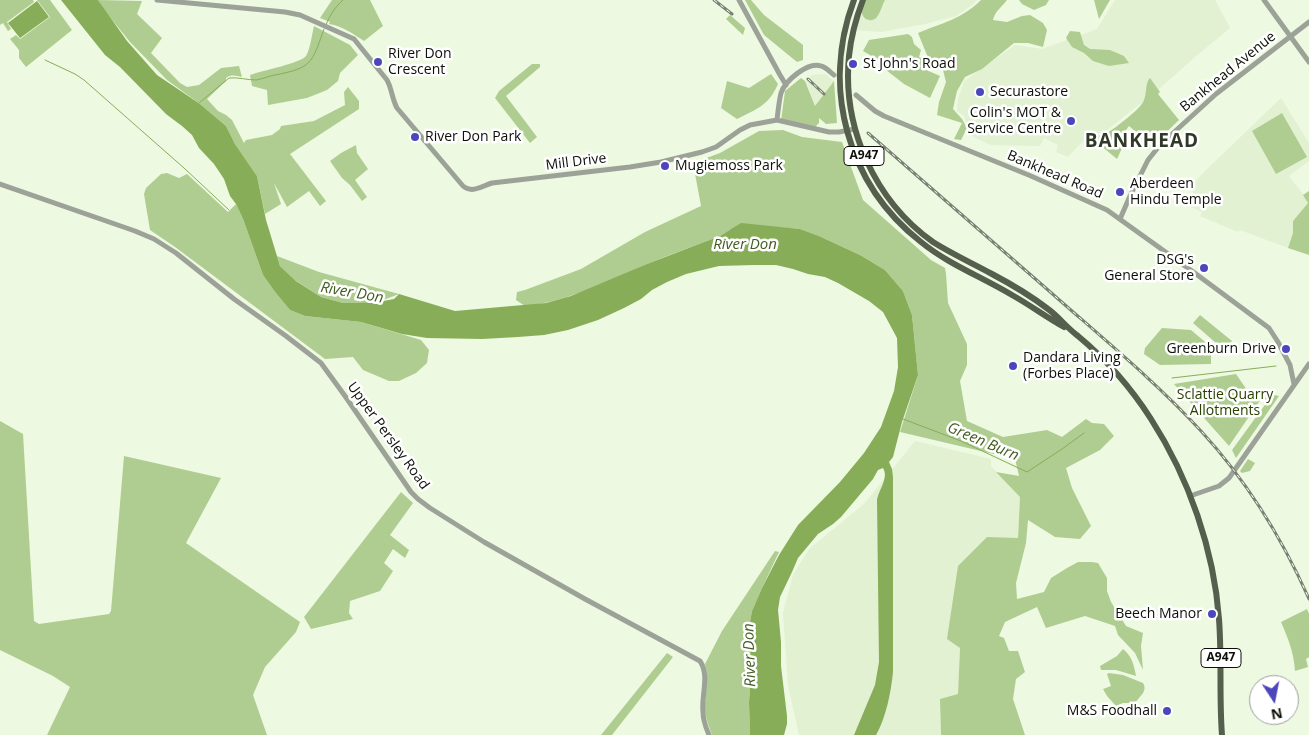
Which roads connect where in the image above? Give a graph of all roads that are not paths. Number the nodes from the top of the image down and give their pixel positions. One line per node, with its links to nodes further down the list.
1 (157, 0): 12 (street, Mill Drive)
2 (738, 0): 10 (street)
3 (854, 0): 14 (main road, A947)
4 (863, 0): 13 (main road, A947)
5 (1264, 0): 7 (street)
6 (1309, 22): 7 (street, Bankhead Avenue)
7 (1290, 36): 8 (street); 16 (street, Bankhead Avenue)
8 (1309, 62)
9 (834, 75): 10 (street)
10 (786, 85): 12 (street)
11 (856, 95): 16 (street, Bankhead Road)
12 (777, 120): 14 (street, Mill Drive)
13 (855, 129): 14 (street, Mill Drive); 17 (main road, A947)
14 (847, 131): 17 (main road, A947)
15 (0, 184): 22 (street, Upper Persley Road)
16 (1120, 219): 19 (street, Bankhead Road)
17 (1077, 336): 21 (main road, A947)
18 (1309, 364): 20 (street)
19 (1290, 365): 20 (street, Bankhead Road); 20 (street, Bankhead Road)
20 (1297, 380): 21 (street)
21 (1190, 496): 23 (main road, A947)
22 (709, 735)
23 (1222, 735)

